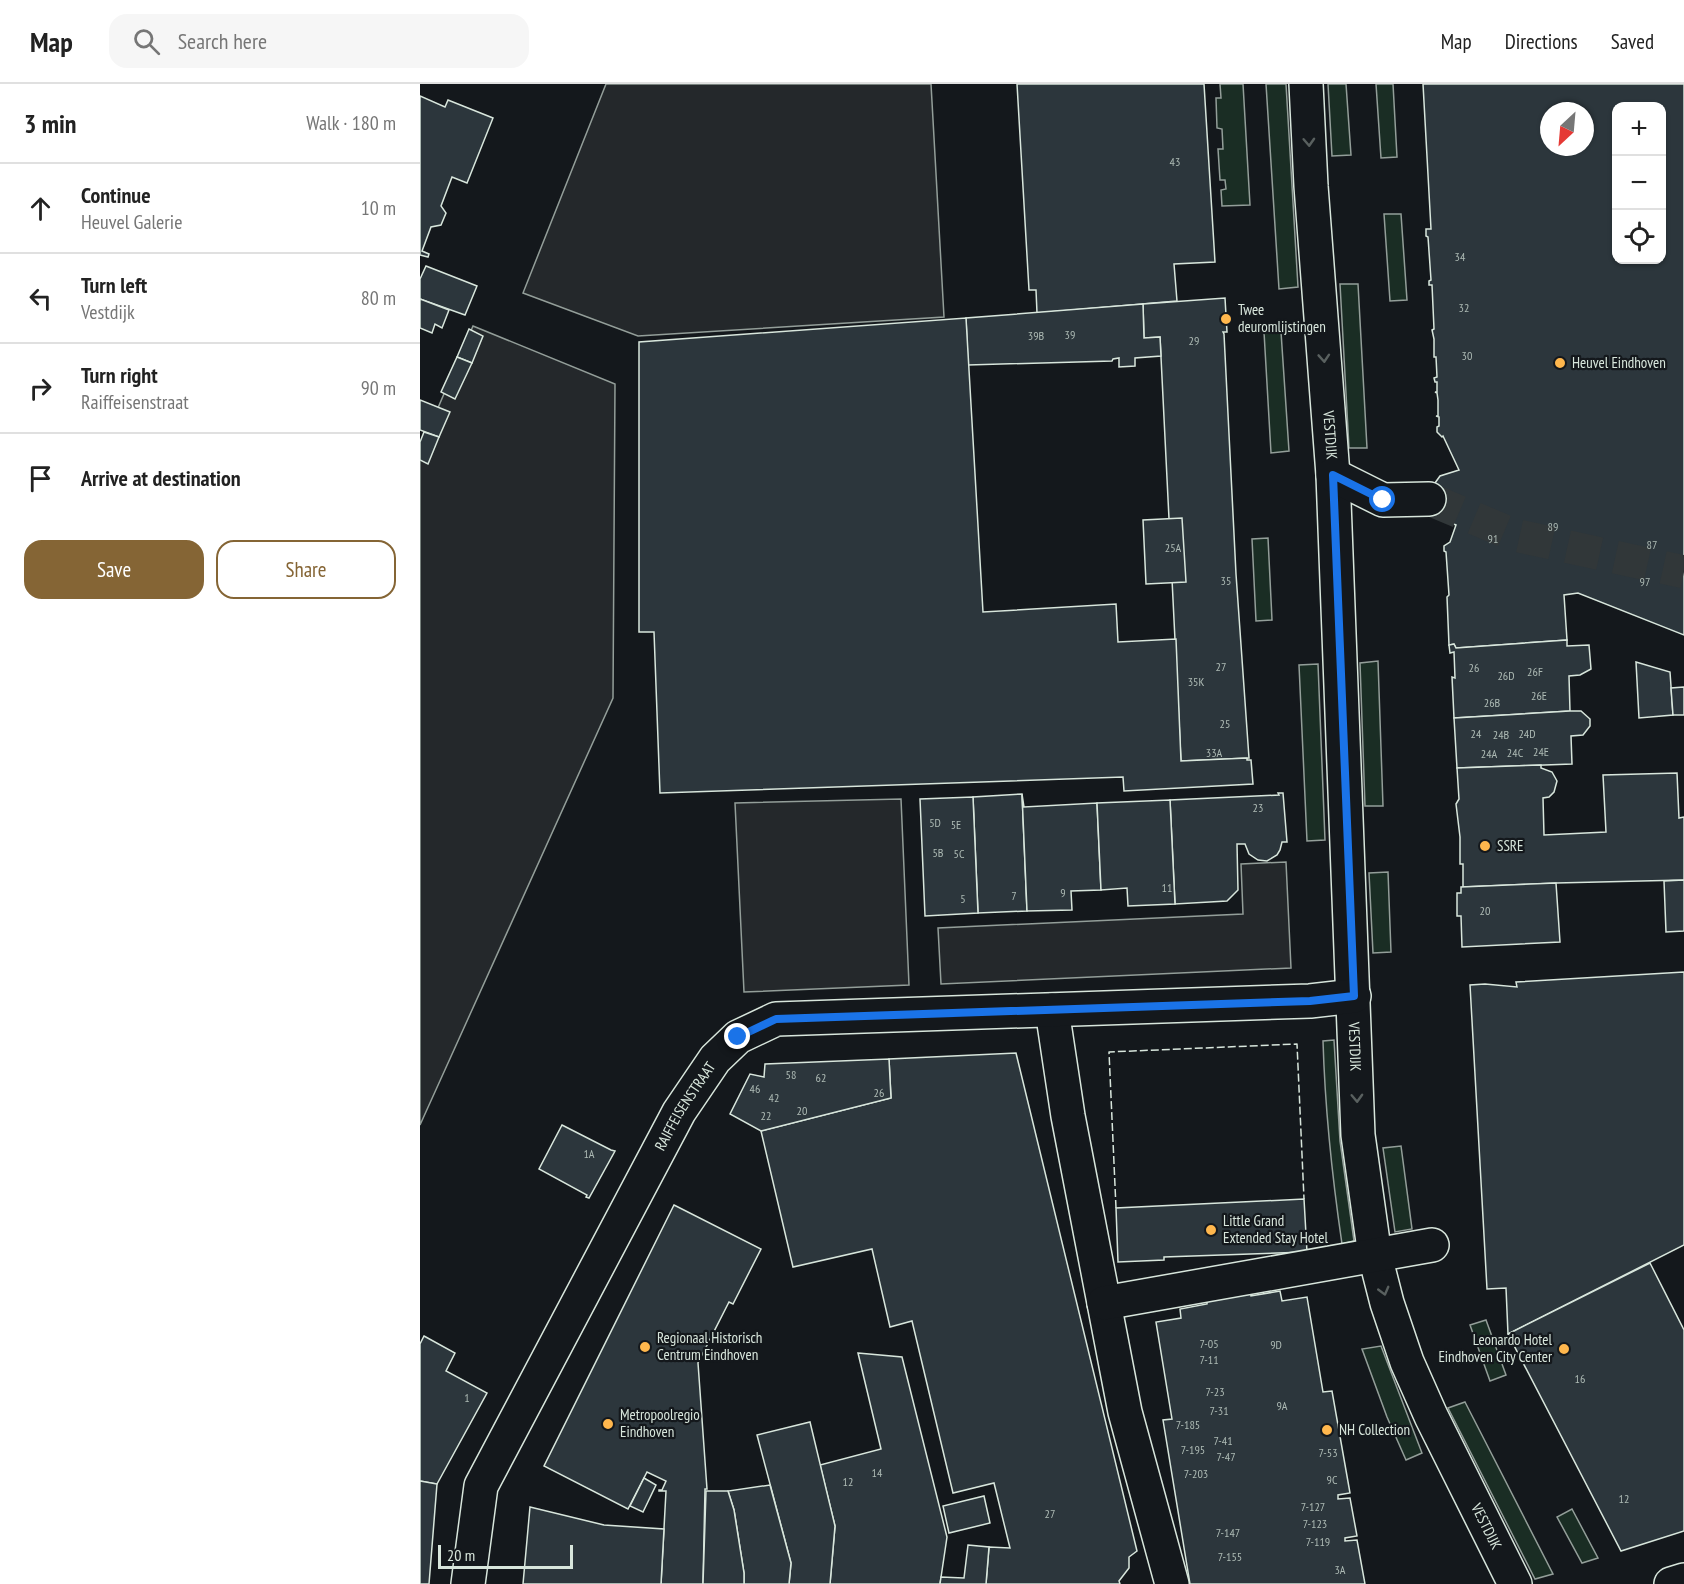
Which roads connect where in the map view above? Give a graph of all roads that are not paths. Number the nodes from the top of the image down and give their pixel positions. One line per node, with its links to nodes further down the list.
1 (1306, 84): 2 (street, VESTDIJK, one-way to 2)
2 (1333, 475): 3 (street); 4 (street, VESTDIJK)
3 (1429, 499)
4 (1354, 996): 5 (street, RAIFFEISENSTRAAT); 7 (street, VESTDIJK, one-way to 7)
5 (1052, 1010): 8 (street); 10 (street, RAIFFEISENSTRAAT)
6 (1432, 1245): 7 (street)
7 (1375, 1256): 8 (street); 12 (street, VESTDIJK, one-way to 12)
8 (1104, 1303): 11 (street)
9 (1684, 1580): 13 (street)
10 (468, 1584)
11 (1172, 1584)
12 (1515, 1584)
13 (1671, 1584)

